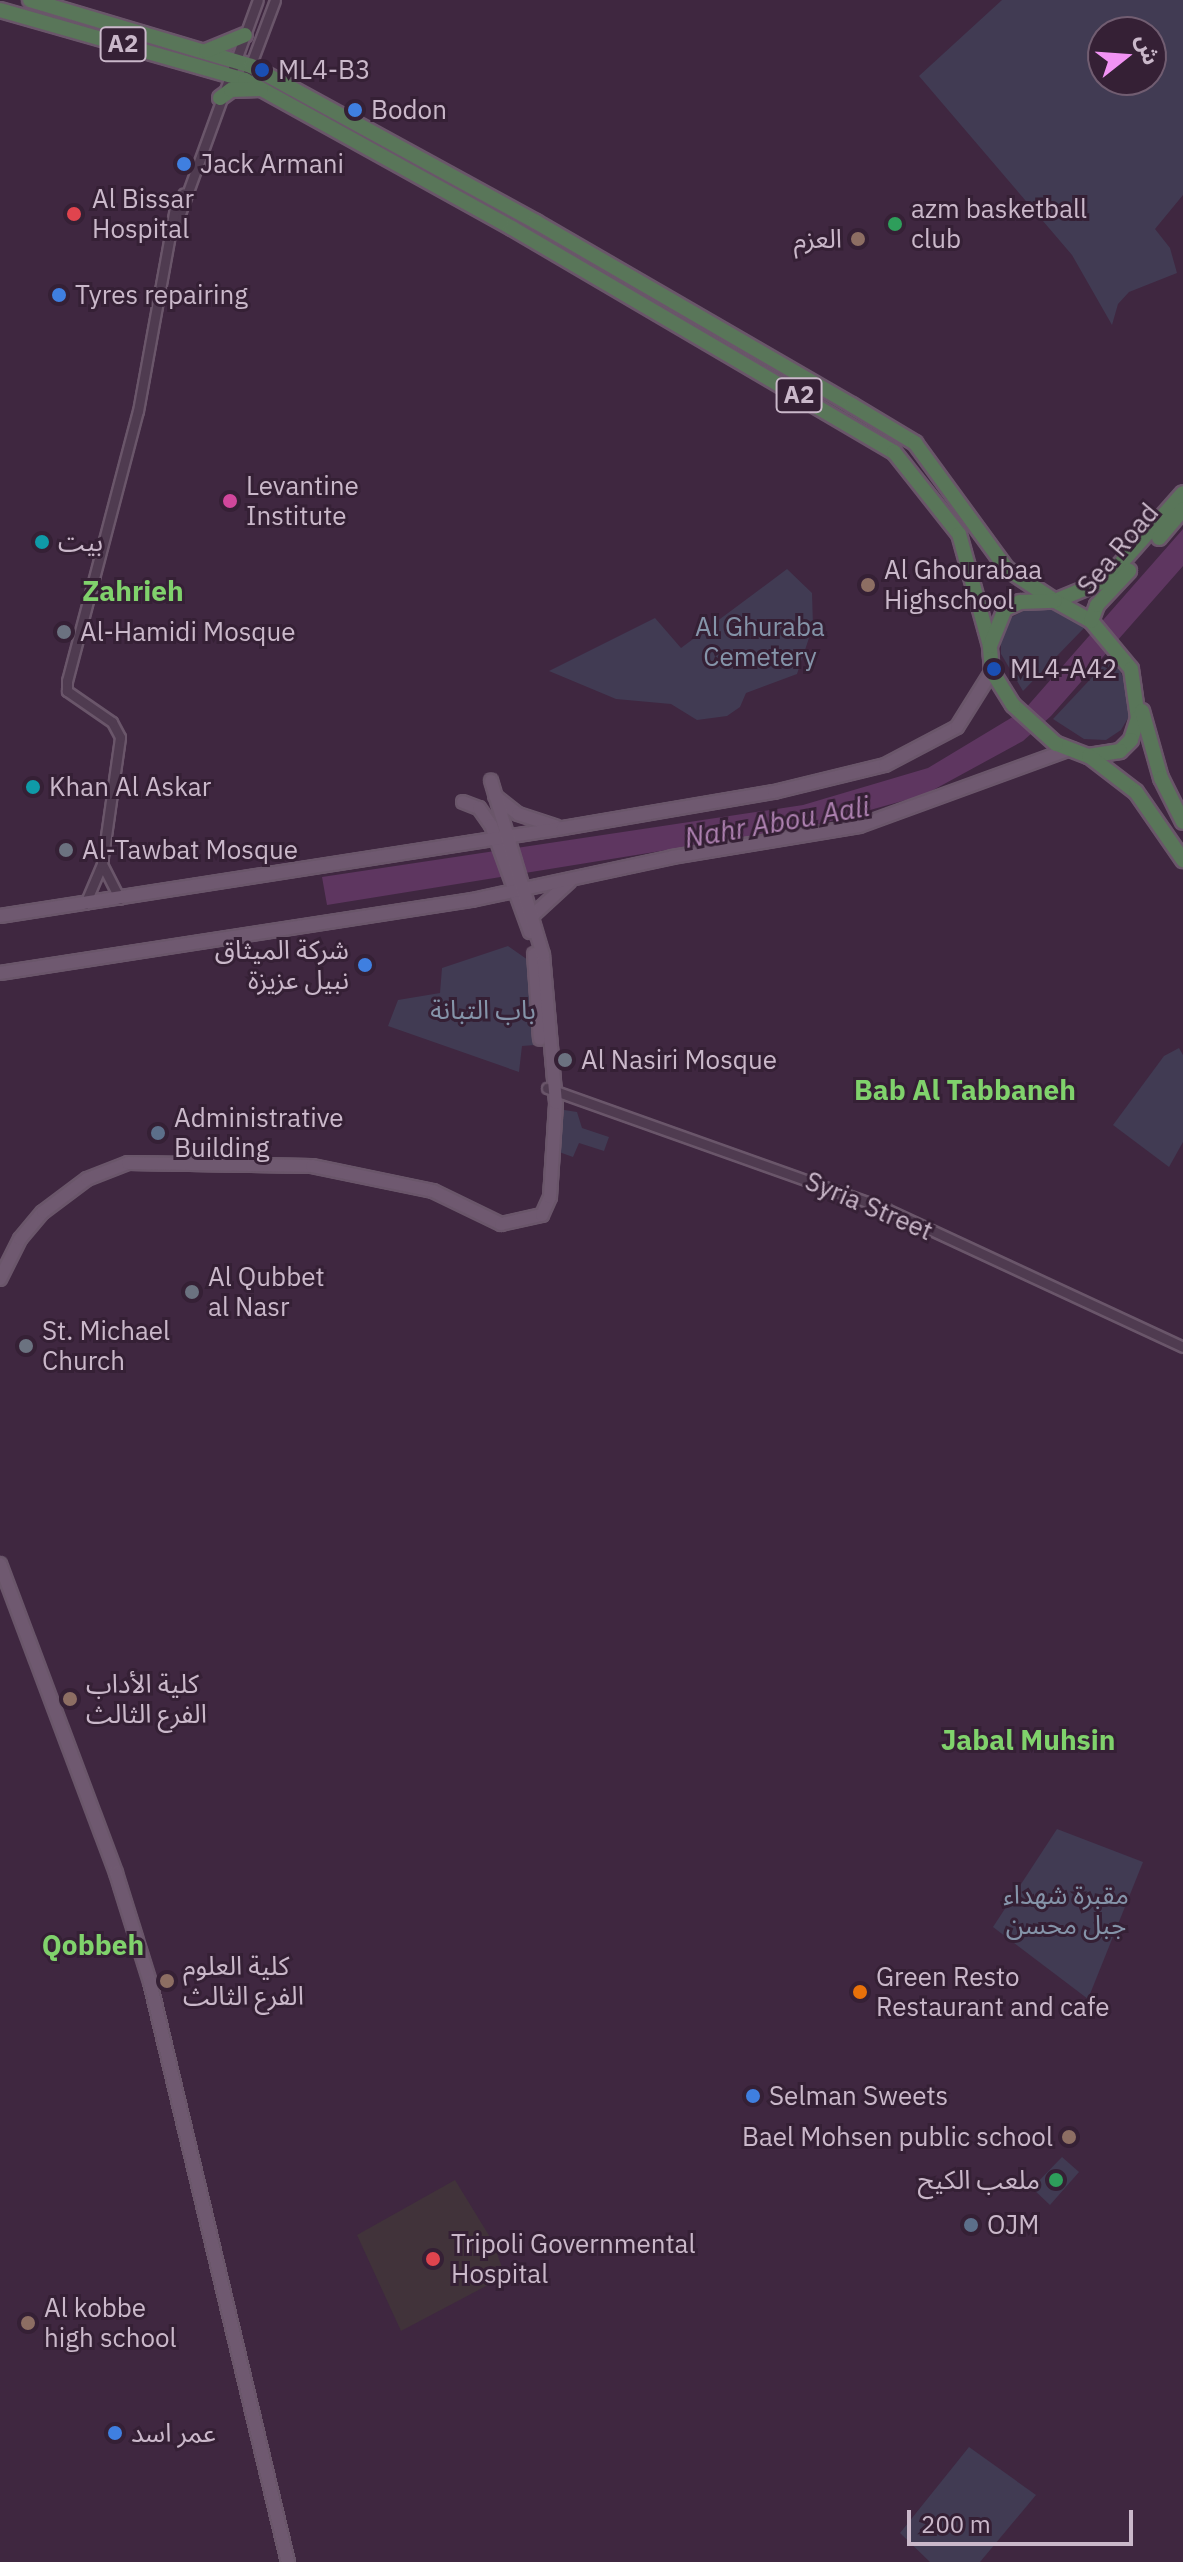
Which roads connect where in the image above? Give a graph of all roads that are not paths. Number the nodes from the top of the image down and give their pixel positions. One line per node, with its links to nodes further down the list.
1 (30, 0): 6 (highway, A2)
2 (258, 0): 5 (street)
3 (275, 0): 8 (street)
4 (0, 10): 7 (highway, A2)
5 (245, 35): 6 (highway); 7 (street)
6 (206, 51): 7 (highway, A2)
7 (232, 67): 8 (highway, A2); 10 (street)
8 (248, 73): 9 (highway, A2); 11 (highway, A2)
9 (261, 88): 10 (highway); 12 (highway, A2)
10 (220, 98): 27 (street)
11 (852, 405): 12 (highway); 15 (highway, A2)
12 (842, 420): 17 (highway, A2)
13 (1183, 493): 15 (highway, Sea Road)
14 (1183, 509): 16 (highway, Sea Road)
15 (1055, 601): 16 (highway, A2); 17 (highway, A2)
16 (1091, 621): 19 (highway, A2)
17 (990, 646): 18 (highway, A2)
18 (992, 671): 20 (highway, A2); 24 (main road)
19 (1136, 686): 21 (highway, A2); 23 (highway, A2)
20 (1071, 749): 21 (highway, A2); 28 (main road)
21 (1088, 756): 26 (highway, A2)
22 (463, 802): 25 (main road)
23 (1183, 822)
24 (563, 828): 25 (main road); 25 (main road)
25 (503, 842): 29 (main road); 30 (main road)
26 (1183, 860)
27 (102, 864): 30 (street); 31 (street)
28 (578, 876): 29 (main road); 32 (main road)
29 (517, 883): 32 (main road); 34 (main road); 35 (main road); 36 (main road)
30 (120, 899): 31 (main road)
31 (85, 904): 33 (main road)
32 (533, 915): 36 (main road)
33 (0, 916)
34 (0, 965)
35 (0, 973)
36 (551, 1089): 37 (main road); 38 (street, Syria Street)
37 (0, 1279)
38 (1183, 1347)
39 (0, 1564): 40 (main road)
40 (288, 2562)

